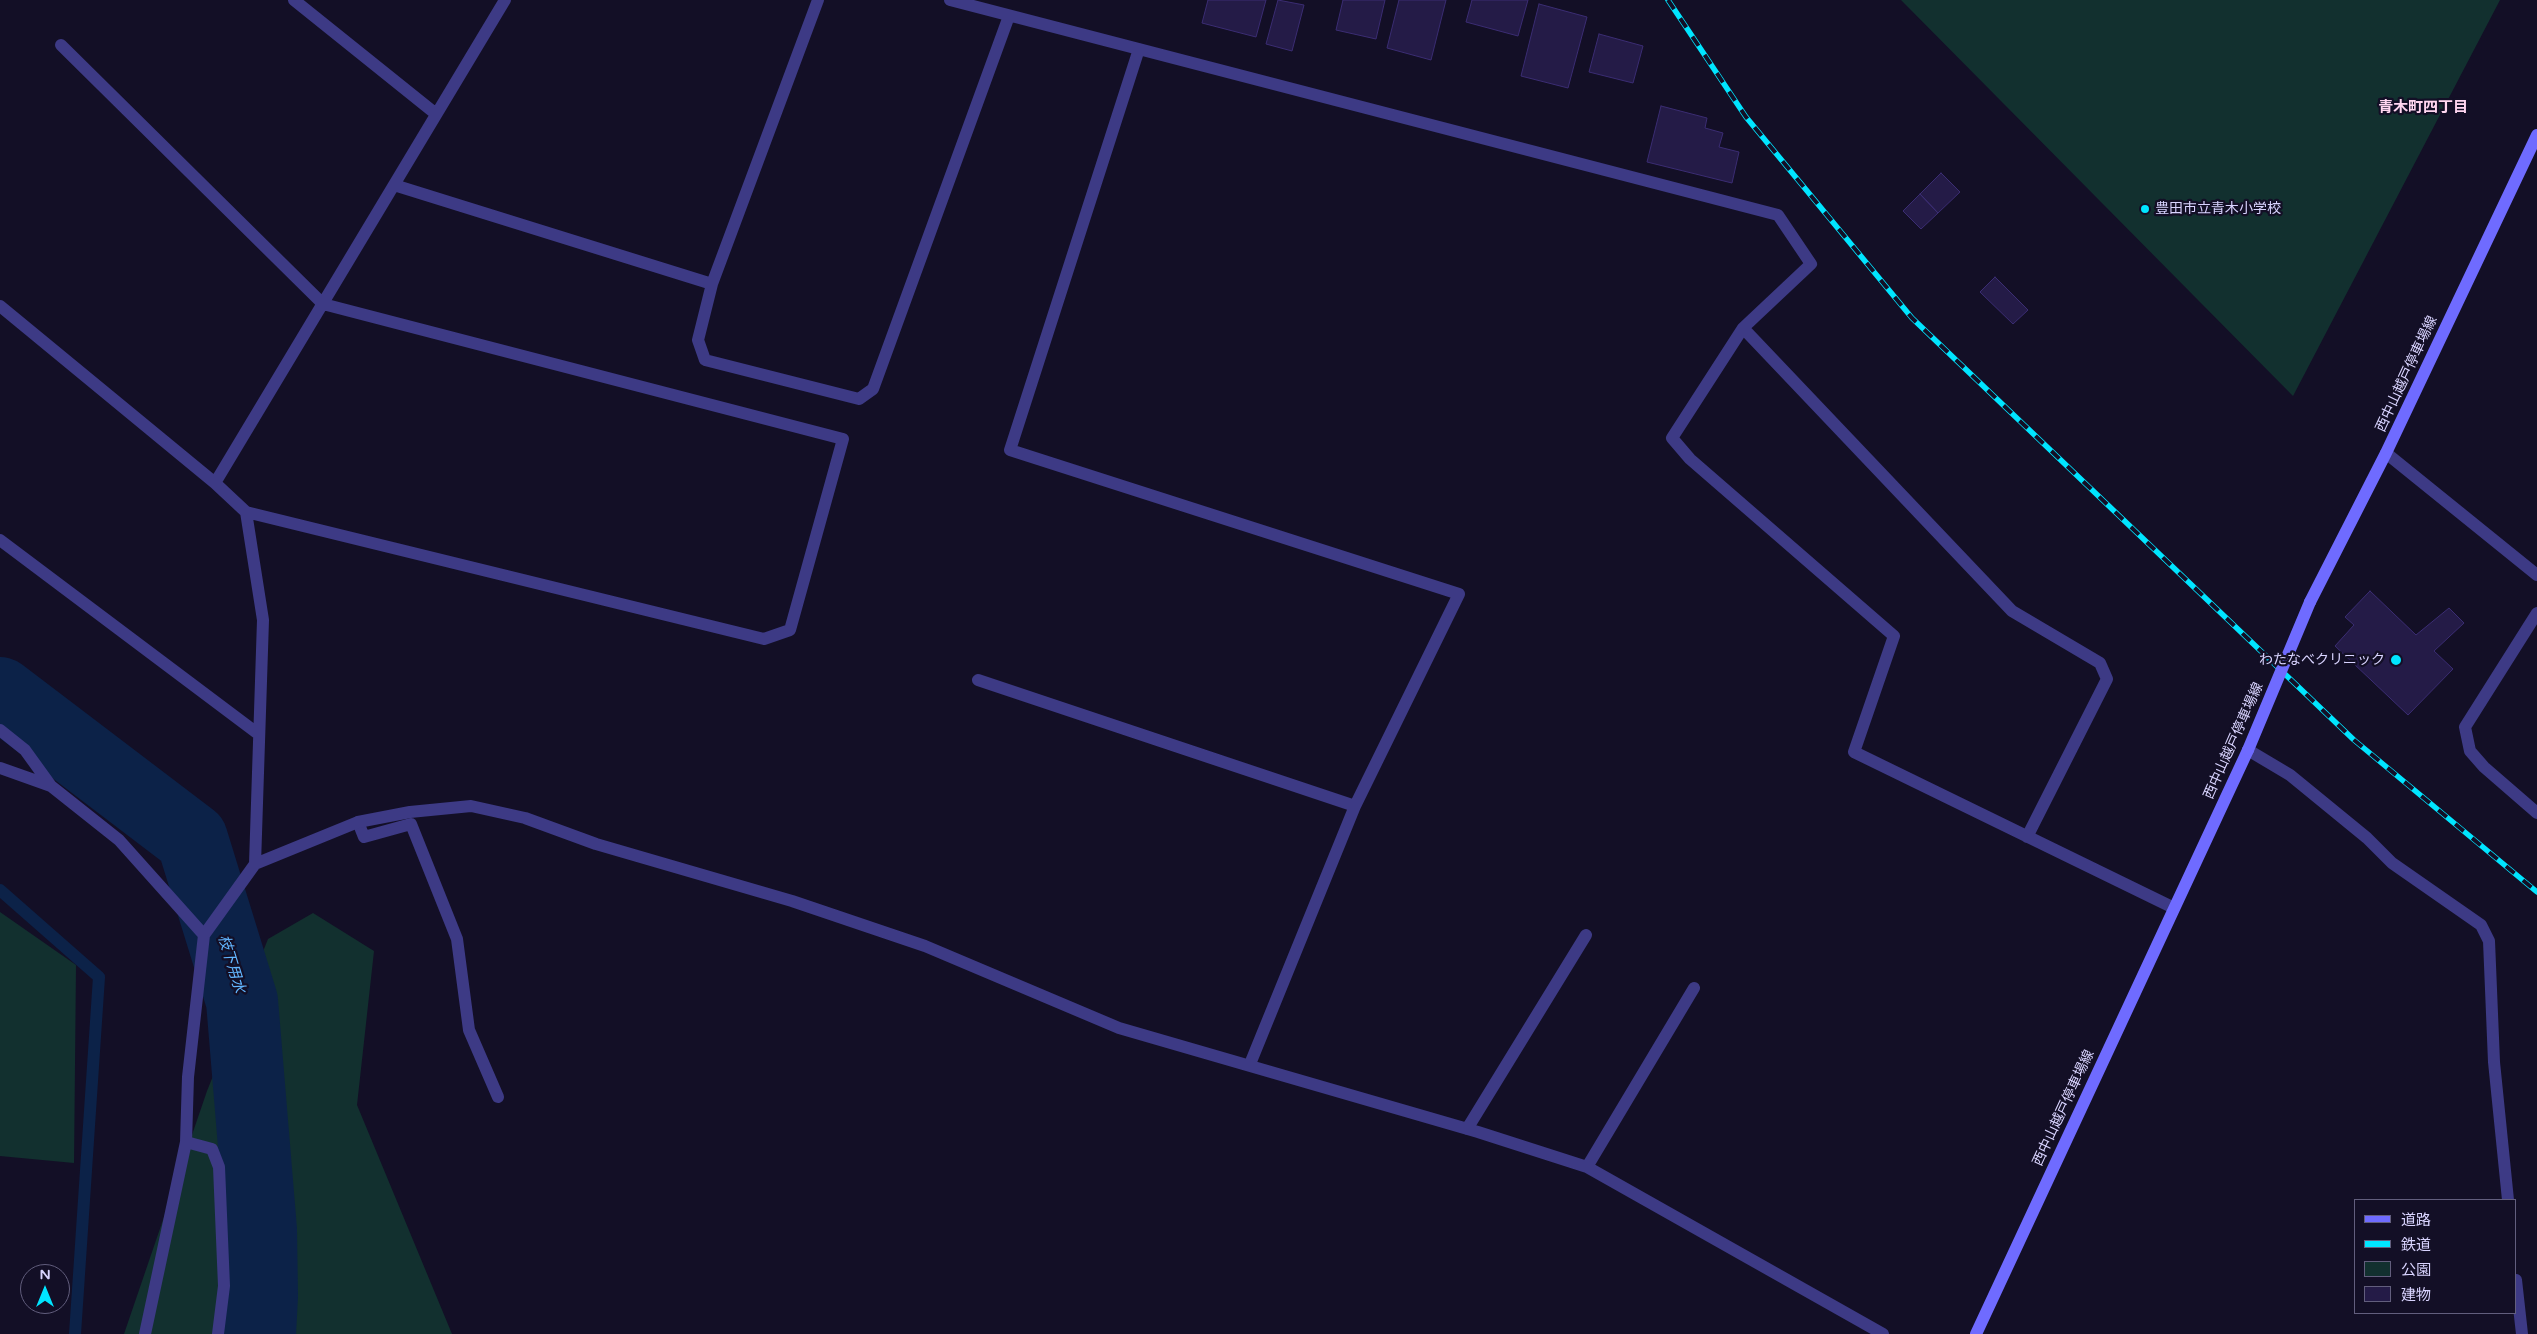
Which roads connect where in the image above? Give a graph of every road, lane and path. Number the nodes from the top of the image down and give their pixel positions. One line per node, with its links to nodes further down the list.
1 (294, 0): 8 (street)
2 (505, 0): 8 (street)
3 (818, 0): 11 (street)
4 (950, 0): 5 (street)
5 (1009, 16): 7 (street); 11 (street)
6 (61, 45): 12 (street)
7 (1139, 49): 14 (street); 27 (street)
8 (436, 114): 10 (street)
9 (2537, 135): 15 (main road, 西中山越戸停車場線)
10 (394, 185): 11 (street); 12 (street)
11 (712, 284)
12 (323, 304): 16 (street); 17 (street)
13 (0, 306): 16 (street)
14 (1742, 328): 30 (street); 30 (street)
15 (2386, 453): 19 (street); 24 (main road, 西中山越戸停車場線, bridge)
16 (215, 483): 17 (street)
17 (246, 512): 23 (street)
18 (0, 540): 23 (street)
19 (2537, 575)
20 (2537, 613): 28 (street)
21 (978, 680): 27 (street)
22 (0, 730): 26 (street)
23 (257, 733): 31 (street)
24 (2248, 750): 32 (main road, 西中山越戸停車場線); 41 (street)
25 (0, 768): 26 (street)
26 (51, 786): 33 (street)
27 (1355, 806): 36 (street)
28 (2537, 813)
29 (358, 822): 31 (street); 36 (street); 37 (street)
30 (2026, 837): 32 (street)
31 (254, 864): 33 (street)
32 (2174, 908): 46 (main road, 西中山越戸停車場線)
33 (204, 935): 39 (street)
34 (1586, 935): 38 (street)
35 (1694, 988): 40 (street)
36 (1250, 1064): 38 (street)
37 (498, 1097)
38 (1467, 1129): 40 (street)
39 (186, 1142): 43 (street); 44 (street)
40 (1586, 1167): 45 (street)
41 (2508, 1199)
42 (2517, 1289): 47 (street)
43 (145, 1334)
44 (218, 1334)
45 (1882, 1334)
46 (1976, 1334)
47 (2522, 1334)

